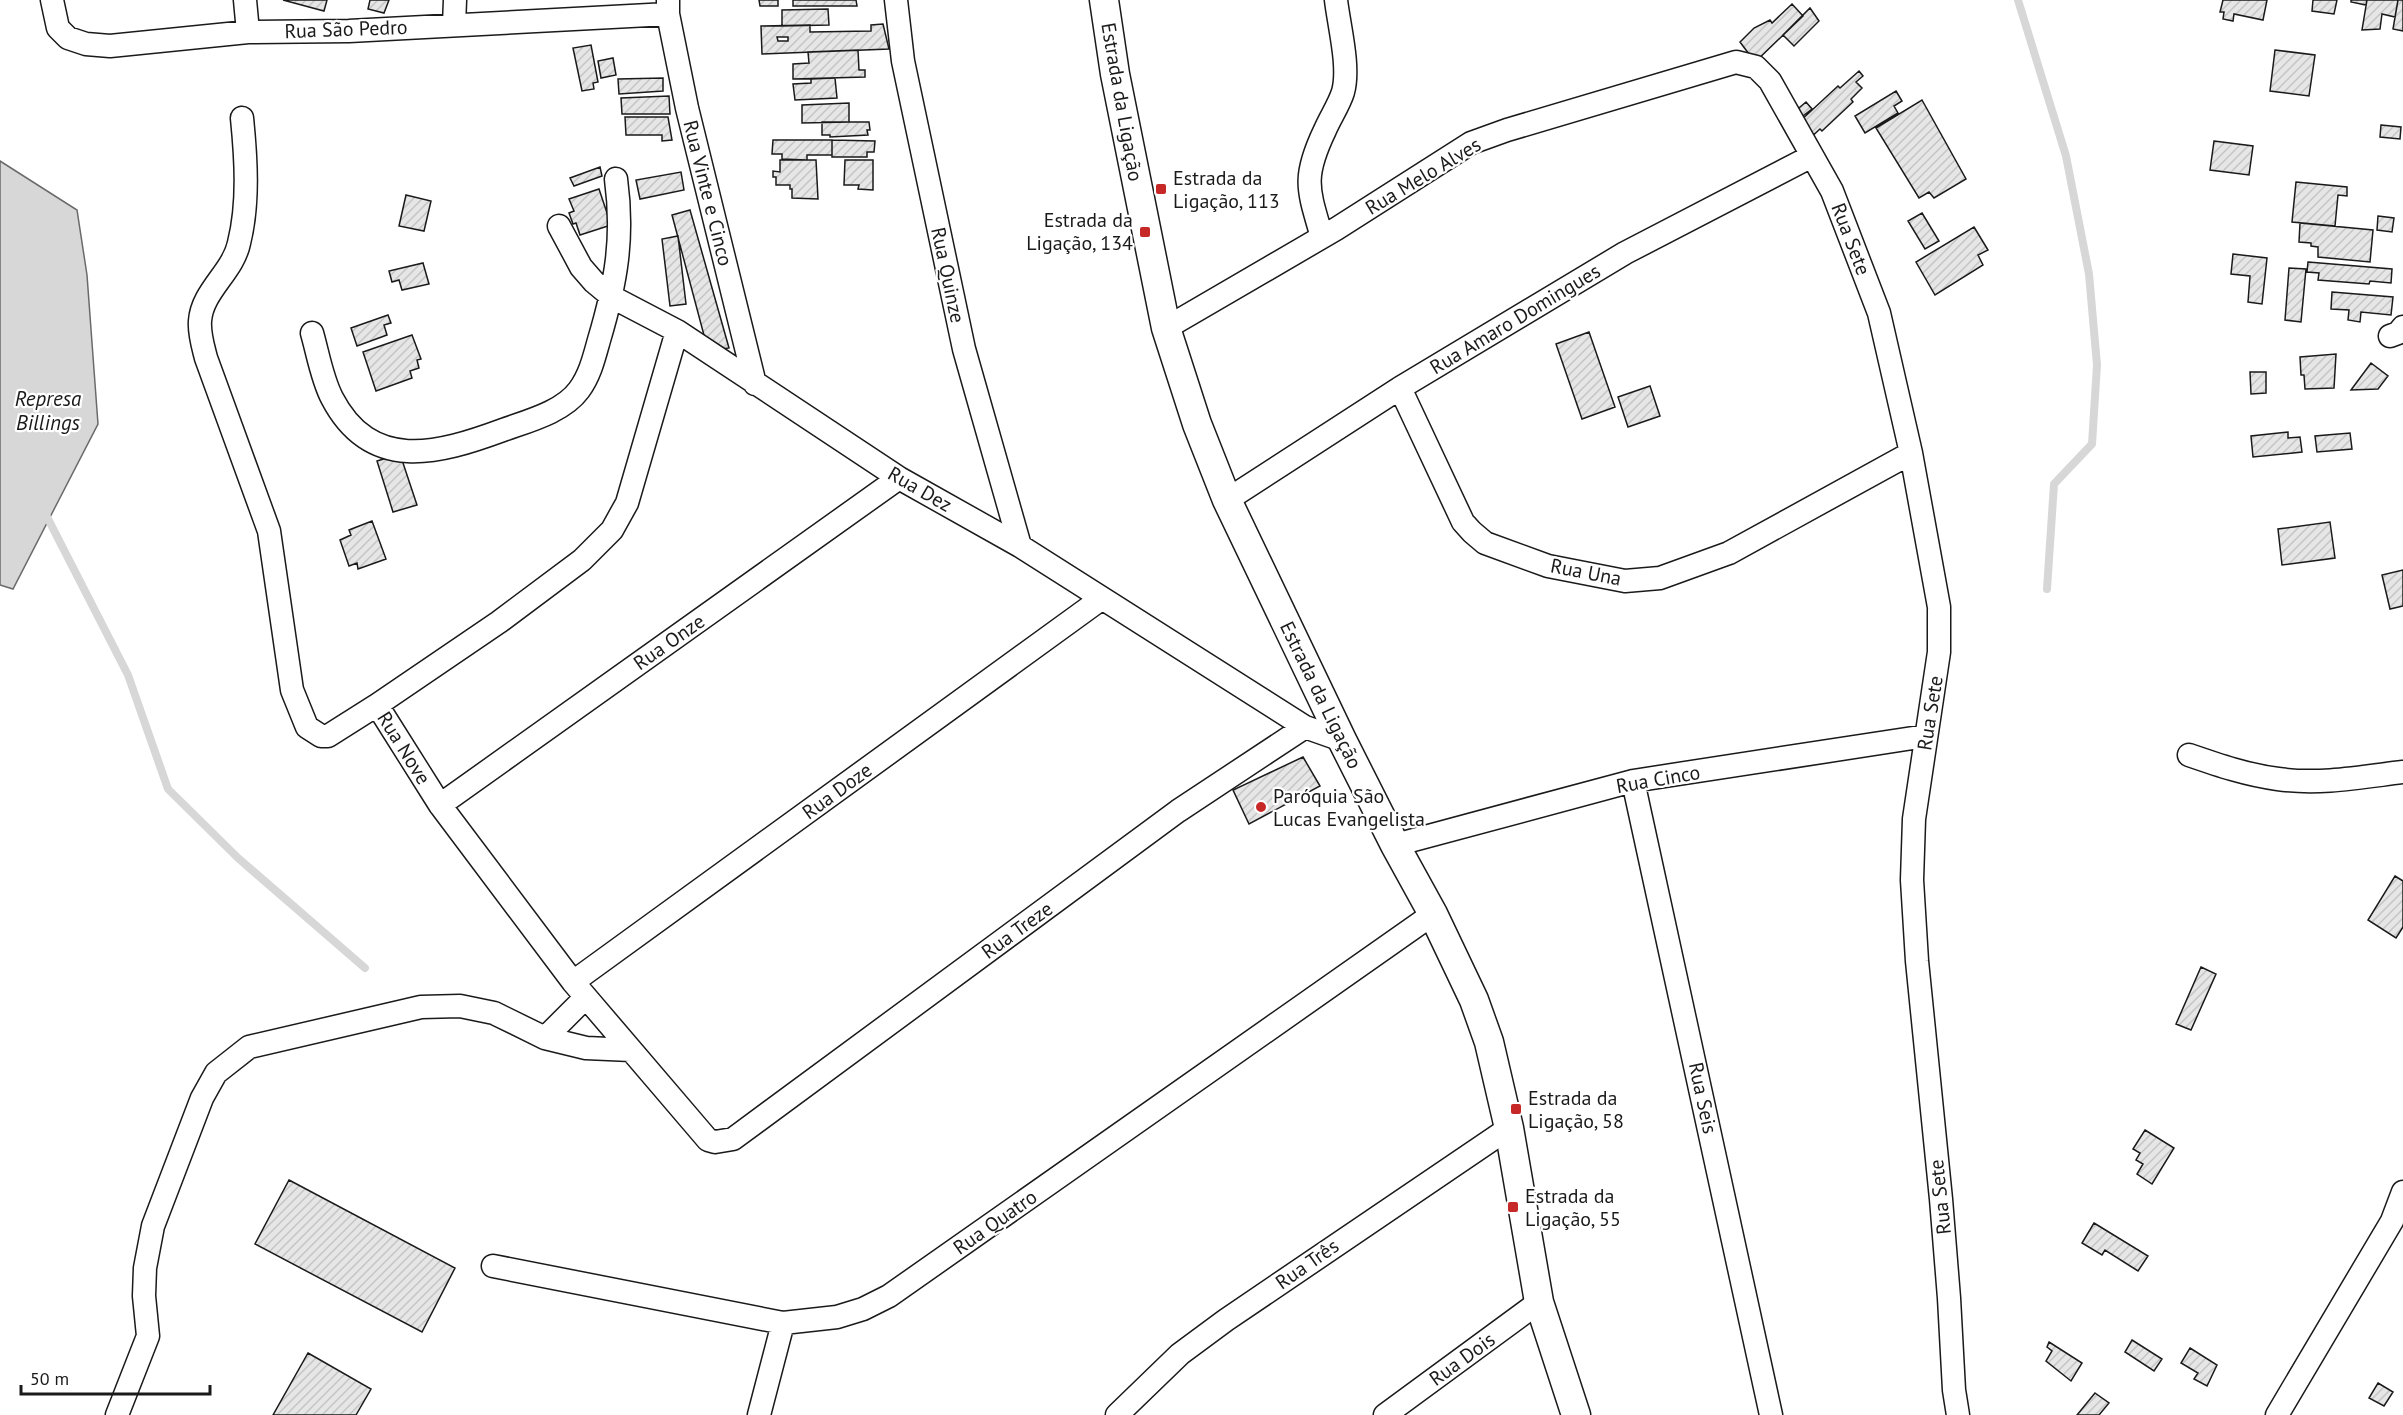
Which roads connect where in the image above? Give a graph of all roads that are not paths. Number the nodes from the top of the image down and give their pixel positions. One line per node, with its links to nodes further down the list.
1 (52, 0): 9 (street, Rua São Pedro)
2 (245, 0): 9 (street)
3 (455, 0): 8 (street)
4 (896, 0): 25 (street, Rua Quinze)
5 (1104, 0): 17 (street, Estrada da Ligação)
6 (1336, 0): 15 (street)
7 (668, 7): 8 (street, Rua São Pedro); 20 (street, Rua Vinte e Cinco)
8 (454, 25): 9 (street, Rua São Pedro)
9 (248, 32)
10 (1736, 62): 12 (street, Rua Sete); 15 (street, Rua Melo Alves)
11 (242, 118): 27 (street)
12 (1812, 156): 21 (street, Rua Amaro Domingues); 22 (street, Rua Sete)
13 (616, 178): 16 (street)
14 (559, 226): 16 (street, Rua Dez)
15 (1322, 237): 17 (street, Rua Melo Alves)
16 (612, 297): 18 (street, Rua Dez); 19 (street)
17 (1167, 328): 24 (street, Estrada da Ligação)
18 (677, 331): 20 (street, Rua Dez); 27 (street, Rua Nove)
19 (312, 333)
20 (755, 384): 23 (street, Rua Dez)
21 (1400, 388): 22 (street, Rua Una); 24 (street, Rua Amaro Domingues)
22 (1911, 453): 29 (street, Rua Sete)
23 (899, 478): 25 (street, Rua Dez); 34 (street, Rua Onze)
24 (1227, 501): 30 (street, Estrada da Ligação)
25 (1020, 546): 26 (street, Rua Dez)
26 (1101, 600): 28 (street, Rua Dez); 37 (street, Rua Doze)
27 (377, 705): 34 (street, Rua Nove)
28 (1305, 727): 30 (street); 41 (street, Rua Treze)
29 (1926, 736): 33 (street, Rua Cinco); 53 (street, Rua Sete)
30 (1342, 740): 35 (street, Estrada da Ligação)
31 (2189, 756): 32 (street)
32 (2403, 772)
33 (1633, 781): 35 (street, Rua Cinco); 52 (street, Rua Seis)
34 (440, 805): 37 (street, Rua Nove)
35 (1395, 845): 36 (street, Estrada da Ligação)
36 (1433, 914): 40 (street, Estrada da Ligação); 46 (street, Rua Quatro)
37 (580, 989): 38 (street, Rua Doze); 39 (street, Rua Nove)
38 (545, 1038): 39 (street); 47 (street)
39 (631, 1050): 41 (street, Rua Nove)
40 (1509, 1128): 45 (street, Estrada da Ligação); 49 (street, Rua Três)
41 (699, 1131)
42 (2403, 1192): 43 (street)
43 (2398, 1223): 54 (street)
44 (493, 1266): 46 (street, Rua Quatro)
45 (1539, 1302): 50 (street, Rua Dois); 51 (street, Estrada da Ligação)
46 (783, 1323): 48 (street)
47 (117, 1415)
48 (759, 1415)
49 (1117, 1415)
50 (1385, 1415)
51 (1576, 1415)
52 (1771, 1415)
53 (1958, 1415)
54 (2277, 1415)

